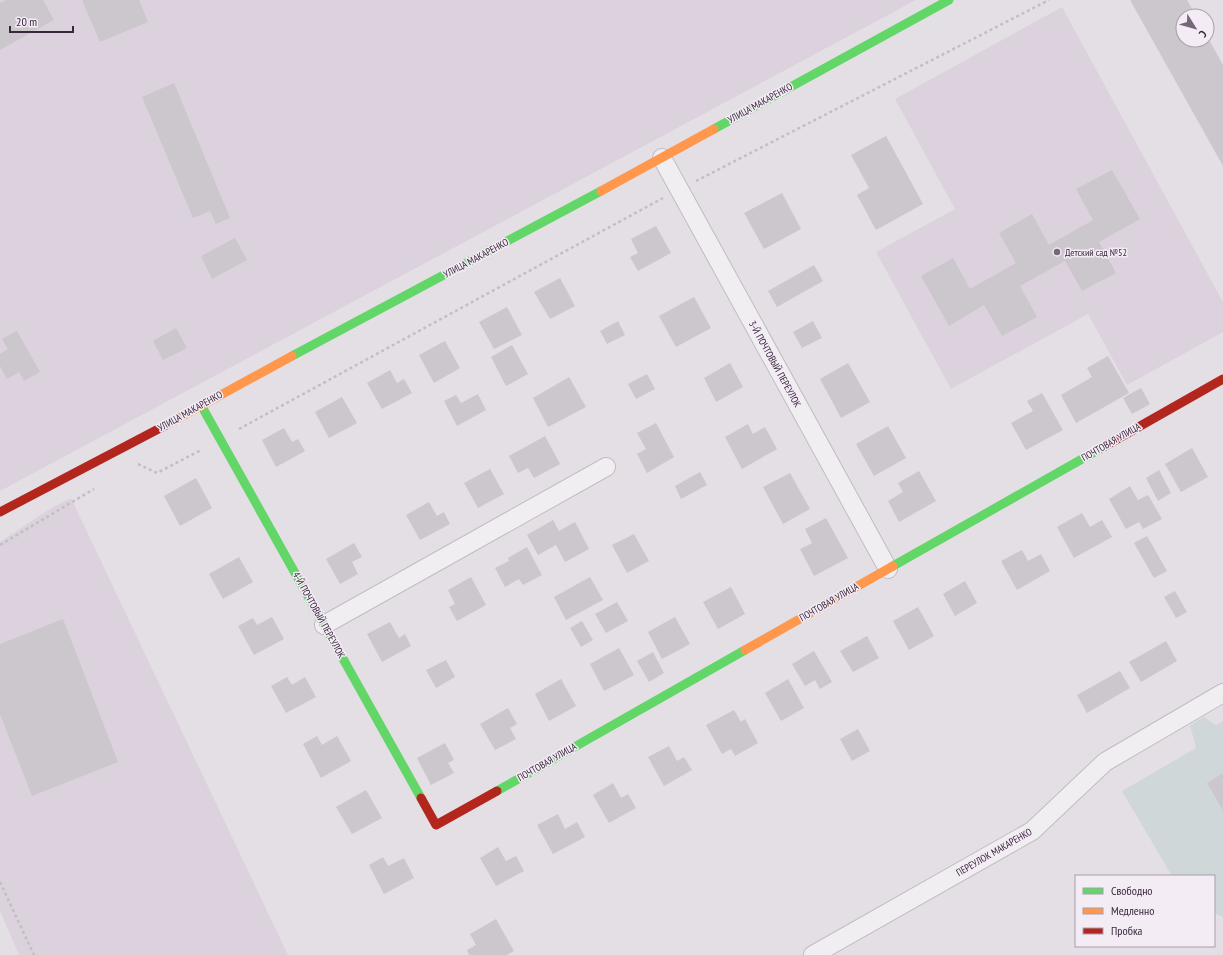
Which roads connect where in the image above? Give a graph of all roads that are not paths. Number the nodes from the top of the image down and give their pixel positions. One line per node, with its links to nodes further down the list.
1 (949, 0): 2 (street, УЛИЦА МАКАРЕНКО)
2 (662, 158): 4 (street, УЛИЦА МАКАРЕНКО); 7 (street, 3-Й ПОЧТОВЫЙ ПЕРЕУЛОК)
3 (1223, 379): 7 (street, ПОЧТОВАЯ УЛИЦА)
4 (201, 405): 6 (street, УЛИЦА МАКАРЕНКО); 8 (street, 4-Й ПОЧТОВЫЙ ПЕРЕУЛОК)
5 (606, 467): 8 (street)
6 (0, 512)
7 (888, 569): 10 (street, ПОЧТОВАЯ УЛИЦА)
8 (324, 625): 10 (street, 4-Й ПОЧТОВЫЙ ПЕРЕУЛОК)
9 (1223, 693): 11 (street, ПЕРЕУЛОК МАКАРЕНКО)
10 (436, 825)
11 (813, 955)

